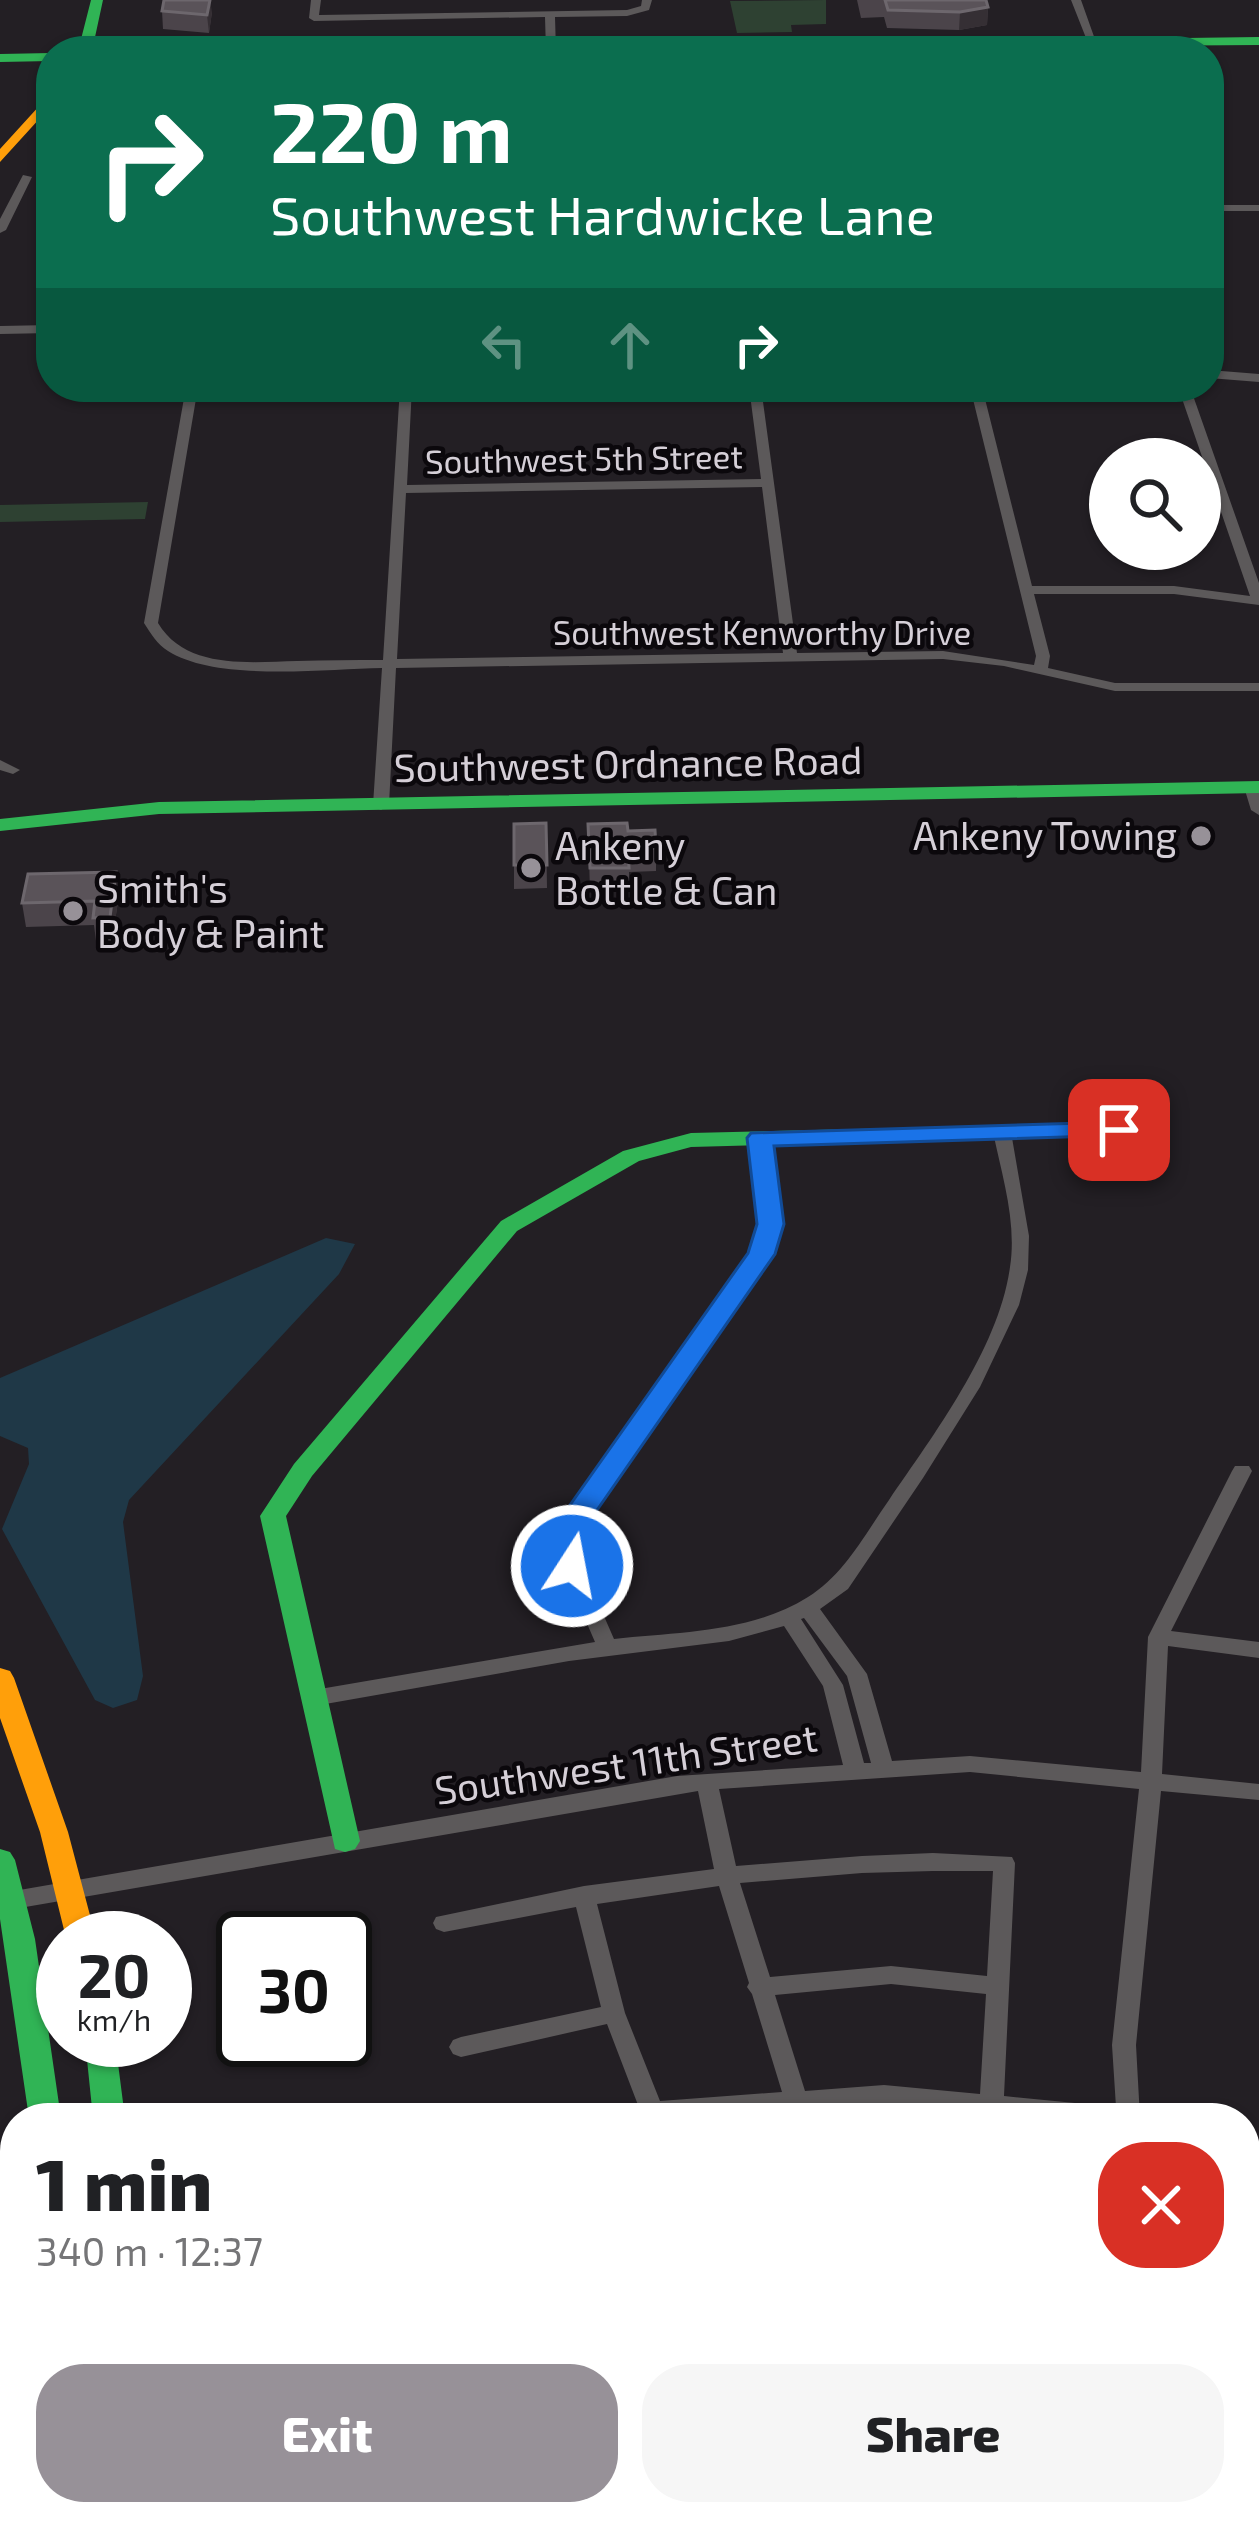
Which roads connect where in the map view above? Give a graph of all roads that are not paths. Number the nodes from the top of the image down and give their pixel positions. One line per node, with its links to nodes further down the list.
1 (98, 0): 6 (street)
2 (316, 0): 5 (street)
3 (647, 0): 5 (street)
4 (1076, 0): 8 (street)
5 (550, 14): 7 (street)
6 (89, 36)
7 (551, 36)
8 (1082, 36)
9 (1259, 40): 10 (street)
10 (1224, 41)
11 (36, 57): 12 (street)
12 (0, 58)
13 (36, 115): 14 (street)
14 (0, 158)
15 (27, 177): 18 (street)
16 (1224, 208): 17 (street)
17 (1259, 208)
18 (0, 230)
19 (36, 329): 20 (street)
20 (0, 330)
21 (1224, 375): 22 (street)
22 (1259, 378)
23 (189, 402): 33 (street, Southwest Kenworthy Drive)
24 (405, 402): 29 (street)
25 (757, 402): 28 (street)
26 (980, 402): 30 (street)
27 (1189, 402): 31 (street)
28 (767, 482): 29 (street, Southwest 5th Street); 32 (street)
29 (400, 489): 33 (street)
30 (1027, 590): 31 (street); 34 (street)
31 (1259, 601)
32 (790, 656): 33 (street, Southwest Kenworthy Drive); 34 (street, Southwest Kenworthy Drive)
33 (390, 663): 37 (street)
34 (1040, 670): 35 (street, Southwest Kenworthy Drive)
35 (1259, 687)
36 (1256, 795): 37 (street, Southwest Ordnance Road)
37 (381, 805): 38 (street, Southwest Ordnance Road)
38 (0, 825)
39 (1158, 1129): 40 (street)
40 (1002, 1132): 41 (street); 43 (street)
41 (760, 1138): 45 (street); 48 (street)
42 (1242, 1471): 44 (street)
43 (800, 1615): 45 (street); 49 (street); 50 (street)
44 (1158, 1637): 46 (street); 51 (street)
45 (607, 1648): 48 (street)
46 (1259, 1650)
47 (0, 1678): 57 (street)
48 (314, 1698): 54 (street)
49 (883, 1768): 50 (street, Southwest 11th Street); 51 (street, Southwest 11th Street)
50 (855, 1769): 52 (street, Southwest 11th Street)
51 (1150, 1779): 53 (street, Southwest 11th Street); 74 (street)
52 (707, 1781): 54 (street, Southwest 11th Street); 56 (street)
53 (1259, 1792)
54 (345, 1841): 57 (street, Southwest 11th Street)
55 (0, 1860): 59 (street)
56 (726, 1873): 58 (street); 62 (street); 63 (street)
57 (71, 1892): 59 (street, Southwest 11th Street); 60 (street)
58 (584, 1895): 61 (street); 64 (street)
59 (8, 1901): 67 (street)
60 (75, 1911)
61 (444, 1923)
62 (998, 1986): 63 (street); 73 (street)
63 (758, 1988): 70 (street)
64 (614, 2013): 65 (street); 69 (street)
65 (461, 2047)
66 (103, 2067): 68 (street)
67 (43, 2103)
68 (107, 2103)
69 (650, 2103)
70 (797, 2103)
71 (832, 2103): 72 (street)
72 (938, 2103)
73 (991, 2103)
74 (1127, 2103)

